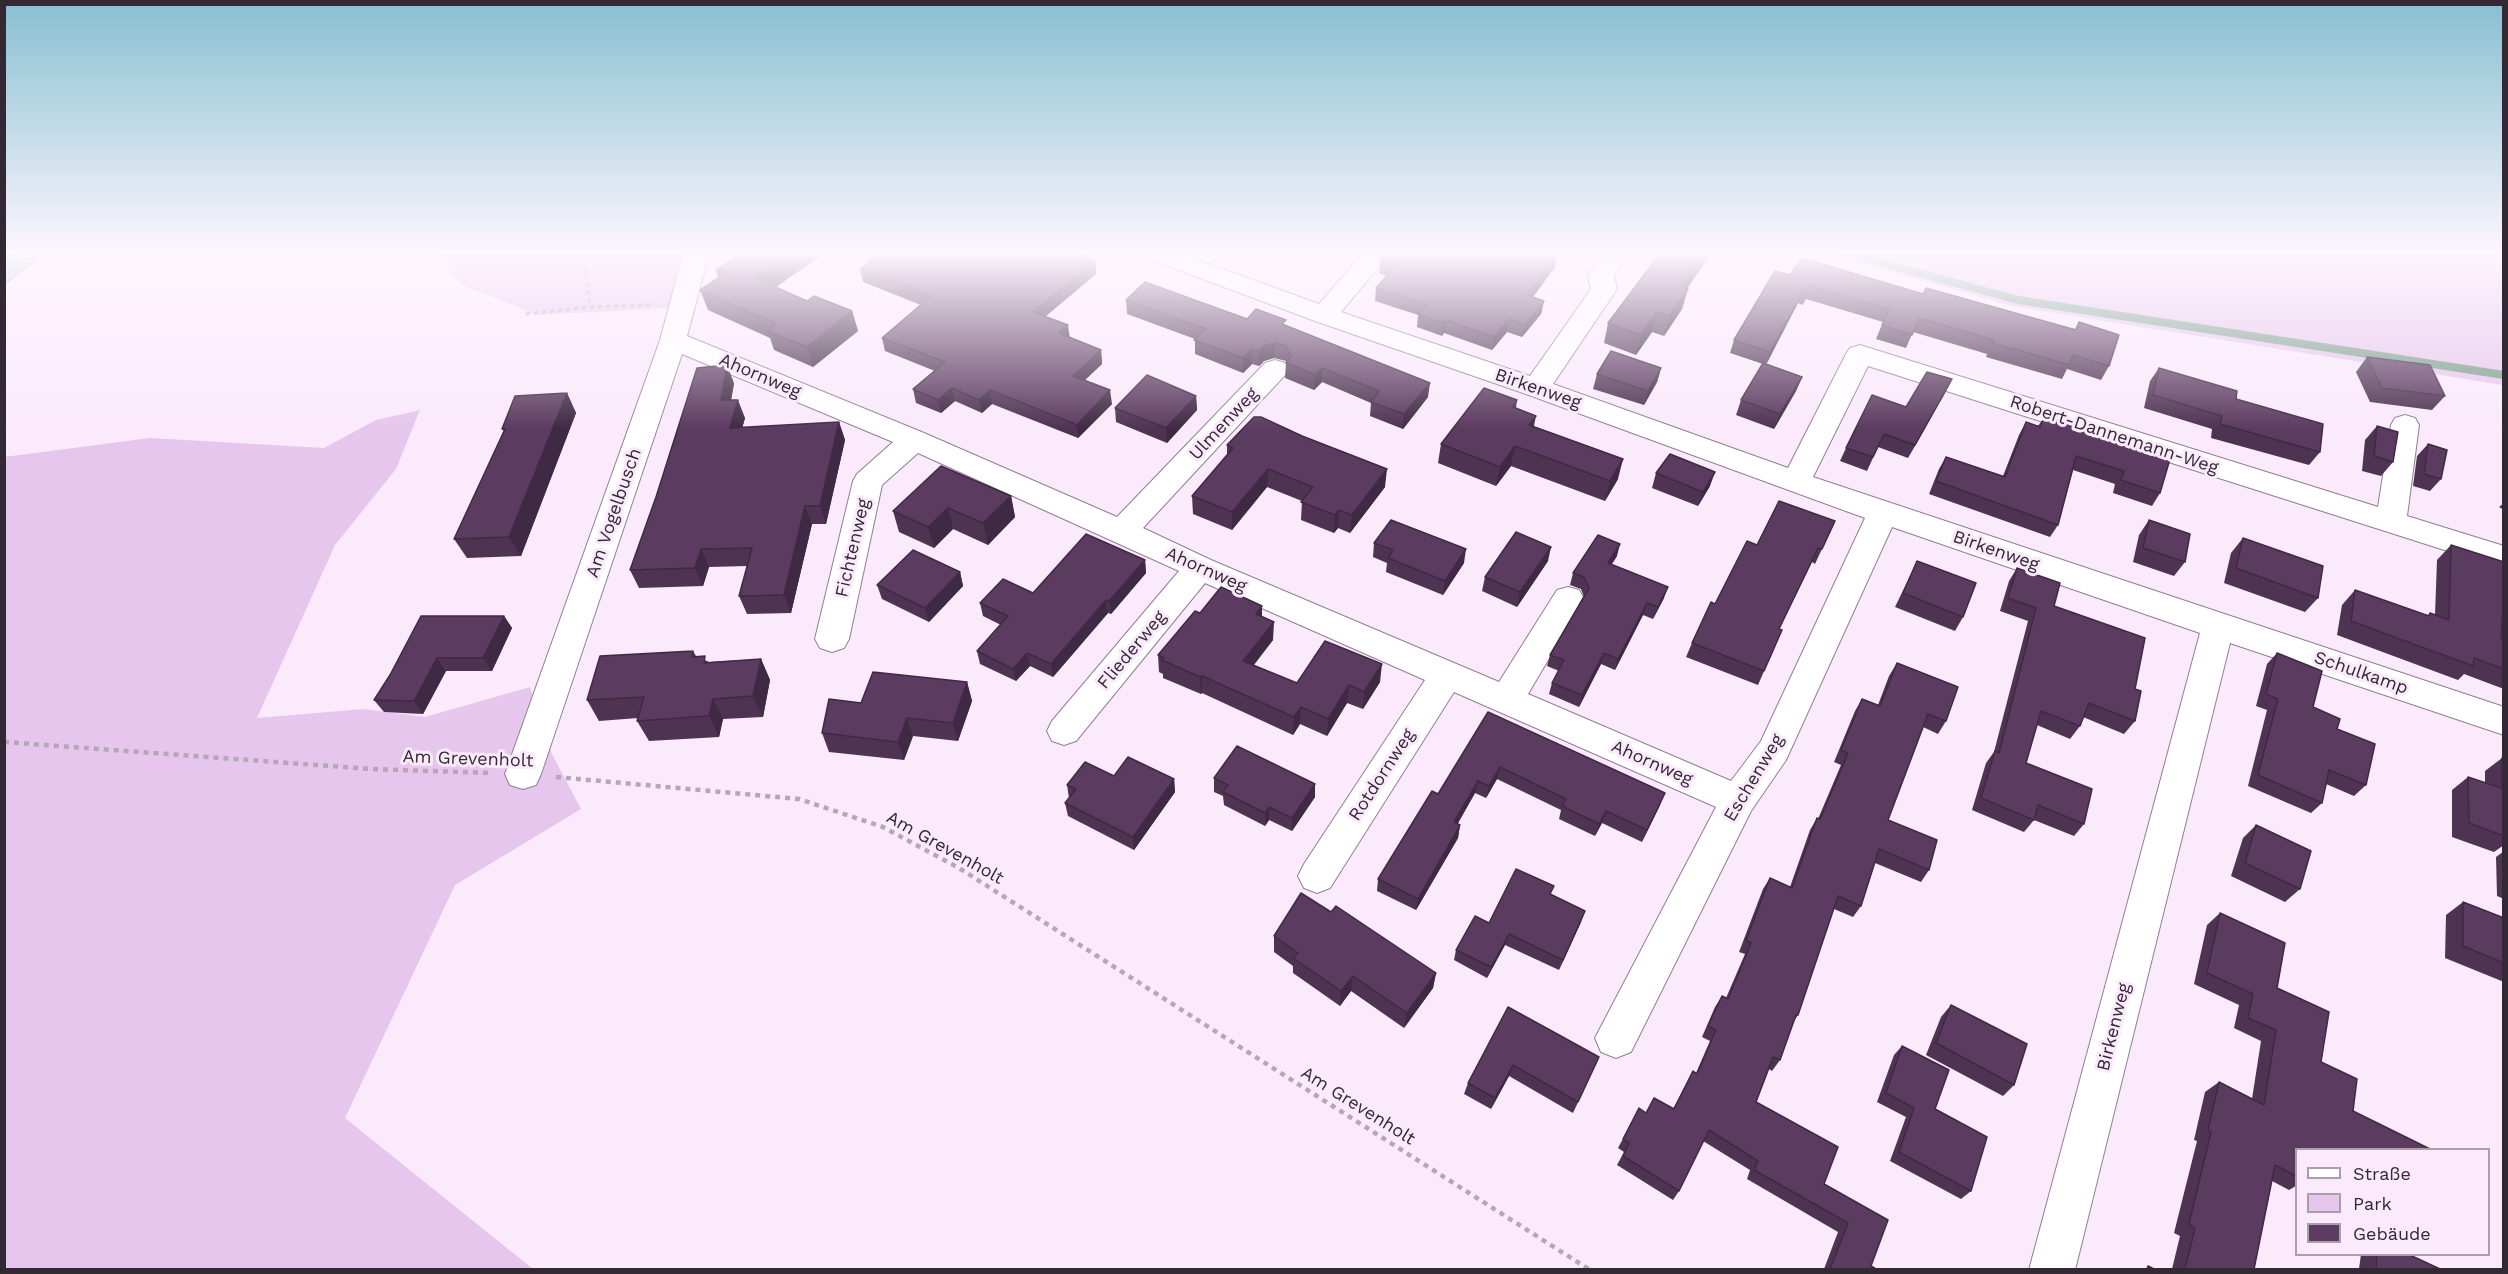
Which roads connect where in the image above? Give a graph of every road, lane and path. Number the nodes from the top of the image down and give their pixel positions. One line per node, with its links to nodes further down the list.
1 (558, 310): 6 (path)
2 (681, 310): 8 (street, Am Vogelbusch)
3 (1312, 310): 7 (street, Birkenweg)
4 (1328, 310): 7 (street)
5 (1589, 310): 10 (street)
6 (526, 314)
7 (1324, 315): 10 (street, Birkenweg)
8 (673, 340): 12 (street, Ahornweg); 27 (street, Am Vogelbusch)
9 (1275, 369): 16 (street, Ulmenweg)
10 (1536, 388): 13 (street, Birkenweg)
11 (2405, 425): 15 (street)
12 (914, 440): 16 (street, Ahornweg); 21 (street, Fichtenweg)
13 (1795, 482): 14 (street, Birkenweg); 15 (street, Robert-Dannemann-Weg)
14 (1883, 513): 20 (street, Birkenweg); 28 (street, Eschenweg)
15 (2391, 523): 17 (street, Robert-Dannemann-Weg)
16 (1122, 531): 18 (street, Ahornweg)
17 (2504, 558)
18 (1200, 568): 22 (street, Ahornweg); 25 (street, Fliederweg)
19 (1568, 599): 23 (street)
20 (2218, 626): 24 (street, Schulkamp); 32 (street, Birkenweg)
21 (832, 639)
22 (1448, 674): 23 (street, Ahornweg); 29 (street, Rotdornweg)
23 (1507, 699): 28 (street, Ahornweg)
24 (2504, 721)
25 (1064, 731)
26 (4, 742): 27 (path, Am Grevenholt)
27 (523, 774): 31 (path, Am Grevenholt)
28 (1738, 800): 30 (street, Eschenweg)
29 (1317, 876)
30 (1616, 1038)
31 (1590, 1269)
32 (2052, 1269)

